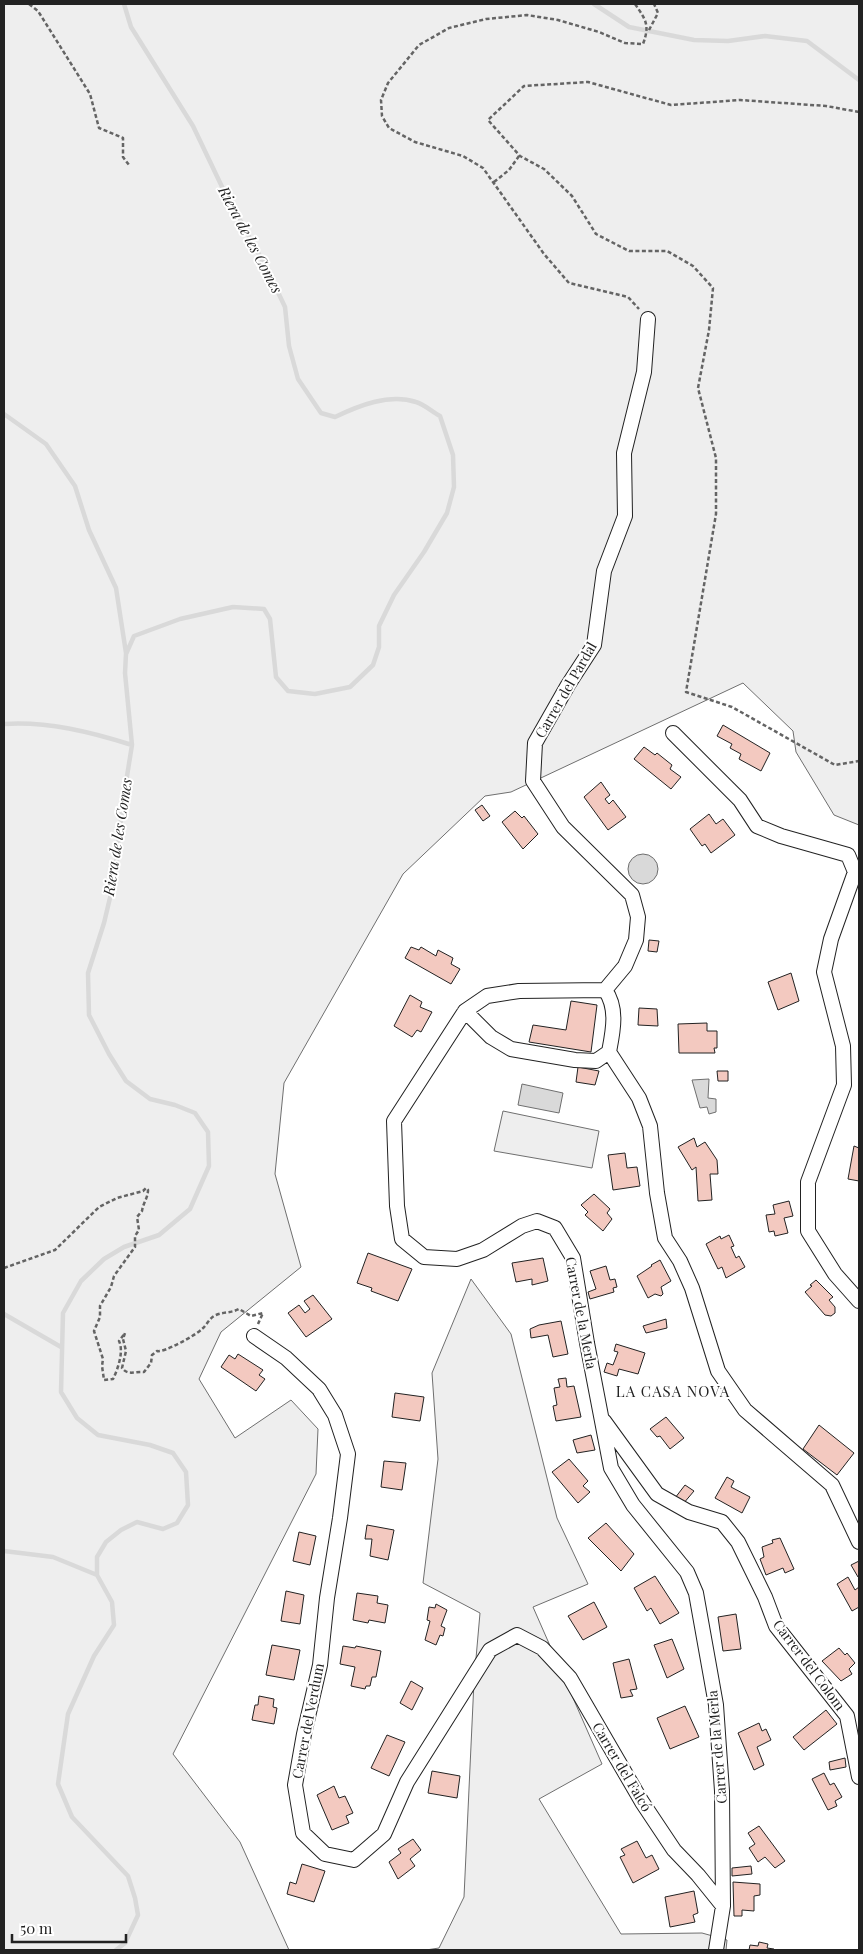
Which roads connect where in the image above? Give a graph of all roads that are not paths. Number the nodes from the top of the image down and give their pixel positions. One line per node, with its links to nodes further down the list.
1 (648, 320): 3 (street, Carrer del Pardal)
2 (673, 733): 6 (street)
3 (608, 993): 4 (street, Carrer de la Merla); 5 (street)
4 (465, 1011): 5 (street); 8 (street, Carrer de la Merla)
5 (609, 1052): 9 (street)
6 (859, 1301)
7 (254, 1336): 10 (street, Carrer del Verdum)
8 (601, 1417): 11 (street, Carrer del Colom); 12 (street, Carrer de la Merla)
9 (859, 1542)
10 (517, 1635): 12 (street, Carrer del Falcó)
11 (859, 1777)
12 (723, 1906): 13 (street, Carrer de la Merla)
13 (716, 1950)

